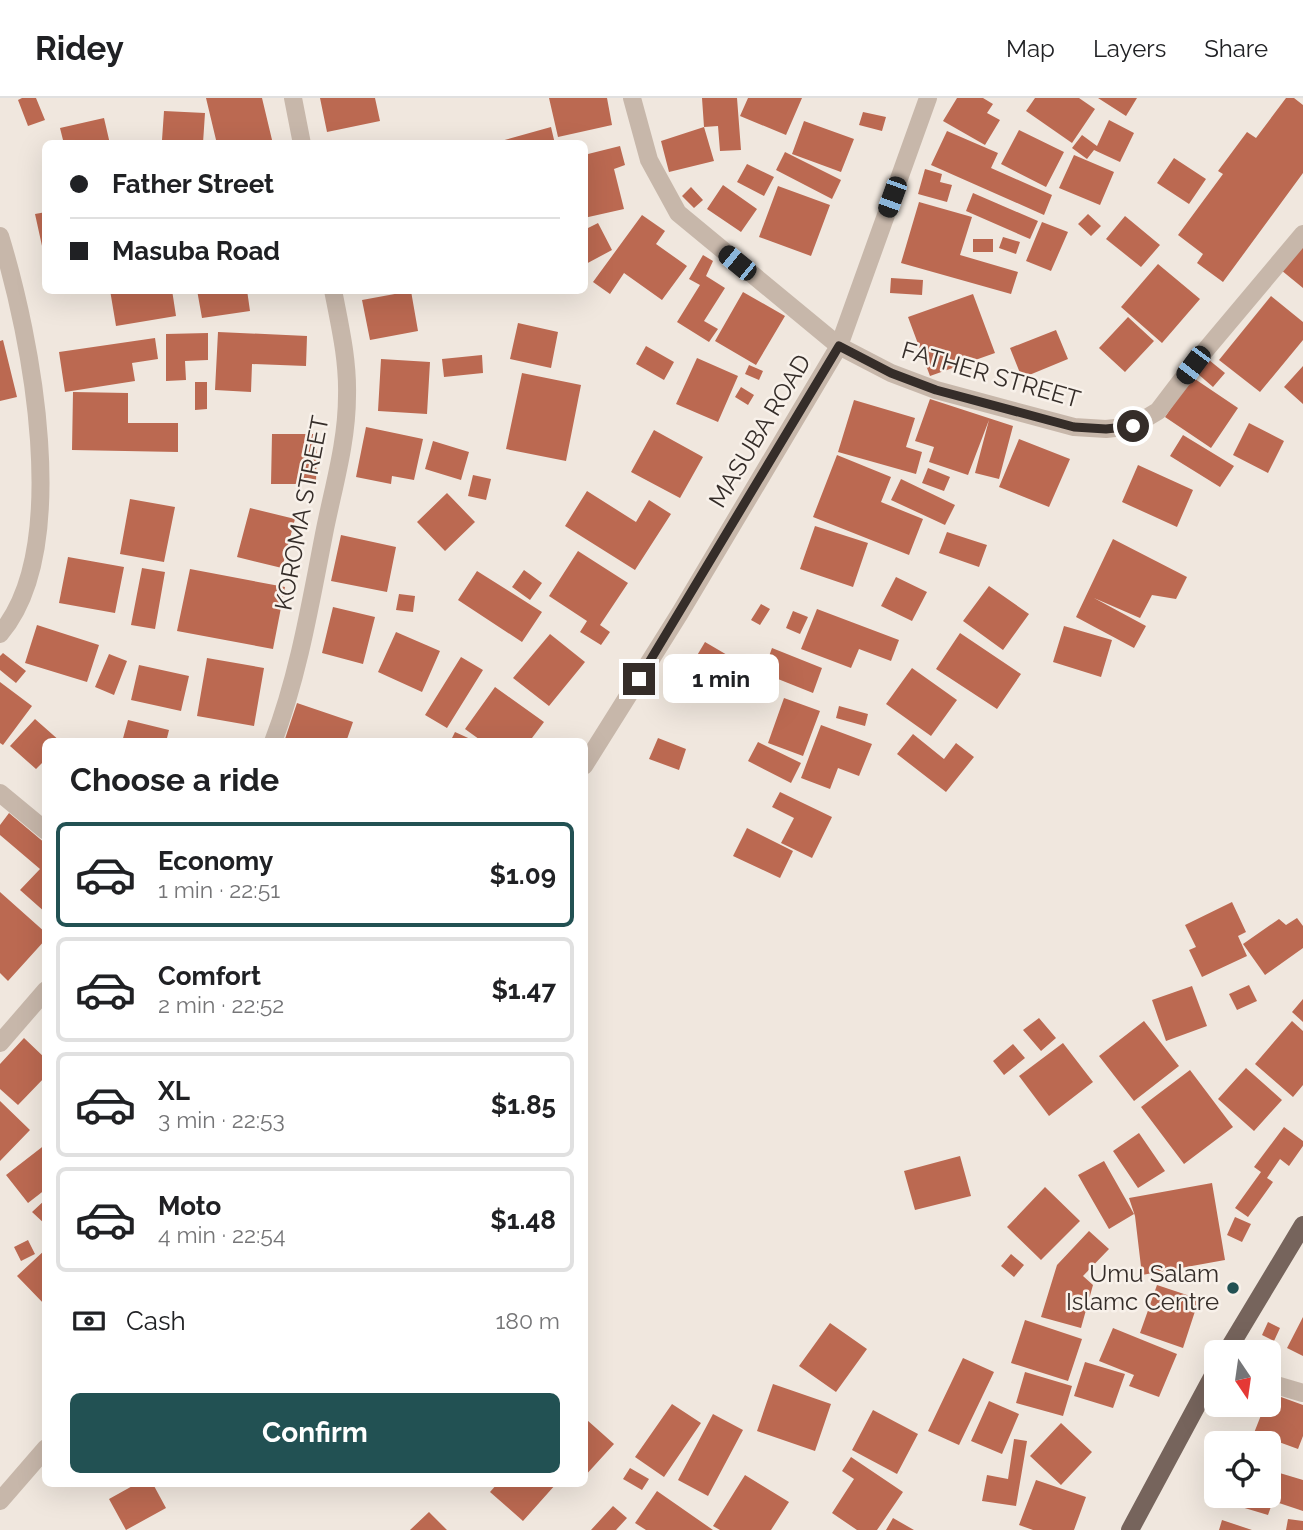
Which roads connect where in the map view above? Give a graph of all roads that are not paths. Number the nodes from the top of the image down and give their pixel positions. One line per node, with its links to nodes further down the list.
1 (293, 98): 4 (street)
2 (632, 98): 8 (street, FATHER STREET)
3 (928, 98): 8 (street, MASUBA ROAD)
4 (301, 140)
5 (1303, 234): 8 (street, FATHER STREET)
6 (0, 236): 9 (street)
7 (334, 294): 10 (street, KOROMA STREET)
8 (839, 346): 11 (street, MASUBA ROAD)
9 (0, 634)
10 (274, 738)
11 (588, 760)
12 (0, 793): 13 (street)
13 (42, 828)
14 (42, 995): 15 (street)
15 (0, 1043)
16 (1303, 1225): 17 (main road)
17 (1234, 1340)
18 (1281, 1387): 20 (street)
19 (1204, 1392): 23 (main road)
20 (1303, 1393)
21 (42, 1453): 22 (street)
22 (0, 1501)
23 (1130, 1530)

